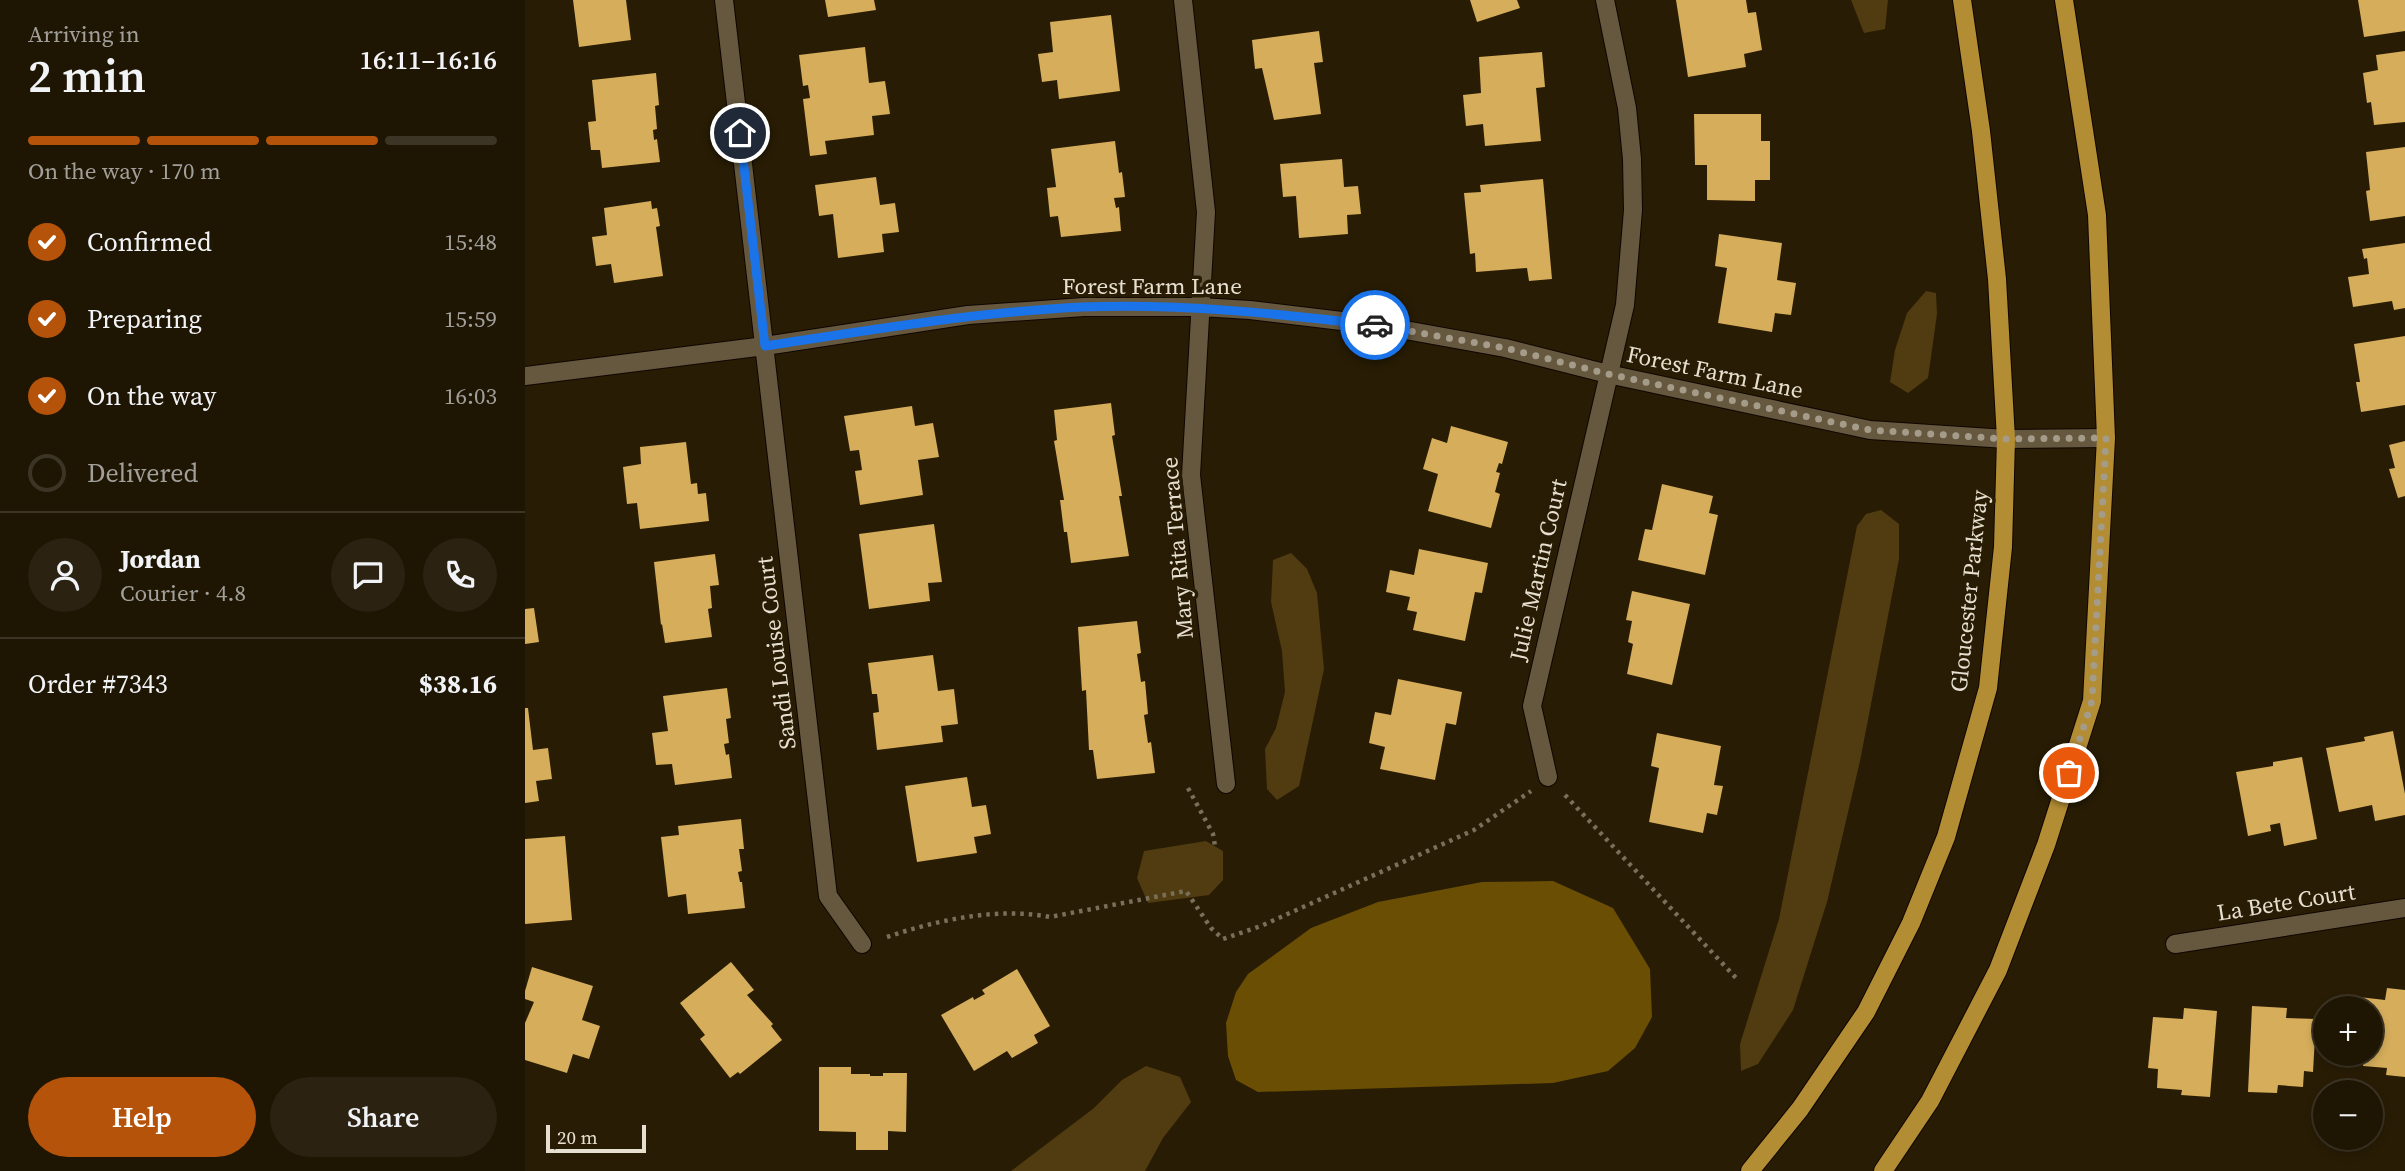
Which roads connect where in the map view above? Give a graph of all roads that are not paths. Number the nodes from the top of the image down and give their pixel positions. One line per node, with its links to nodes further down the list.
1 (725, 0): 7 (street, Sandi Louise Court)
2 (1183, 0): 6 (street, Mary Rita Terrace)
3 (1605, 0): 8 (street, Julie Martin Court)
4 (1962, 0): 11 (main road, Gloucester Parkway)
5 (2064, 0): 10 (main road)
6 (1200, 307): 7 (street, Forest Farm Lane); 8 (street, Forest Farm Lane); 13 (street, Mary Rita Terrace)
7 (765, 346): 9 (street, Forest Farm Lane); 15 (street, Sandi Louise Court)
8 (1608, 374): 11 (street, Forest Farm Lane); 12 (street, Julie Martin Court)
9 (525, 376)
10 (2106, 438): 11 (street, Forest Farm Lane); 18 (main road)
11 (2006, 439): 17 (main road, Gloucester Parkway)
12 (1548, 777)
13 (1226, 784)
14 (2405, 908): 16 (street, La Bete Court)
15 (862, 944)
16 (2175, 944)
17 (1750, 1171)
18 (1883, 1171)

